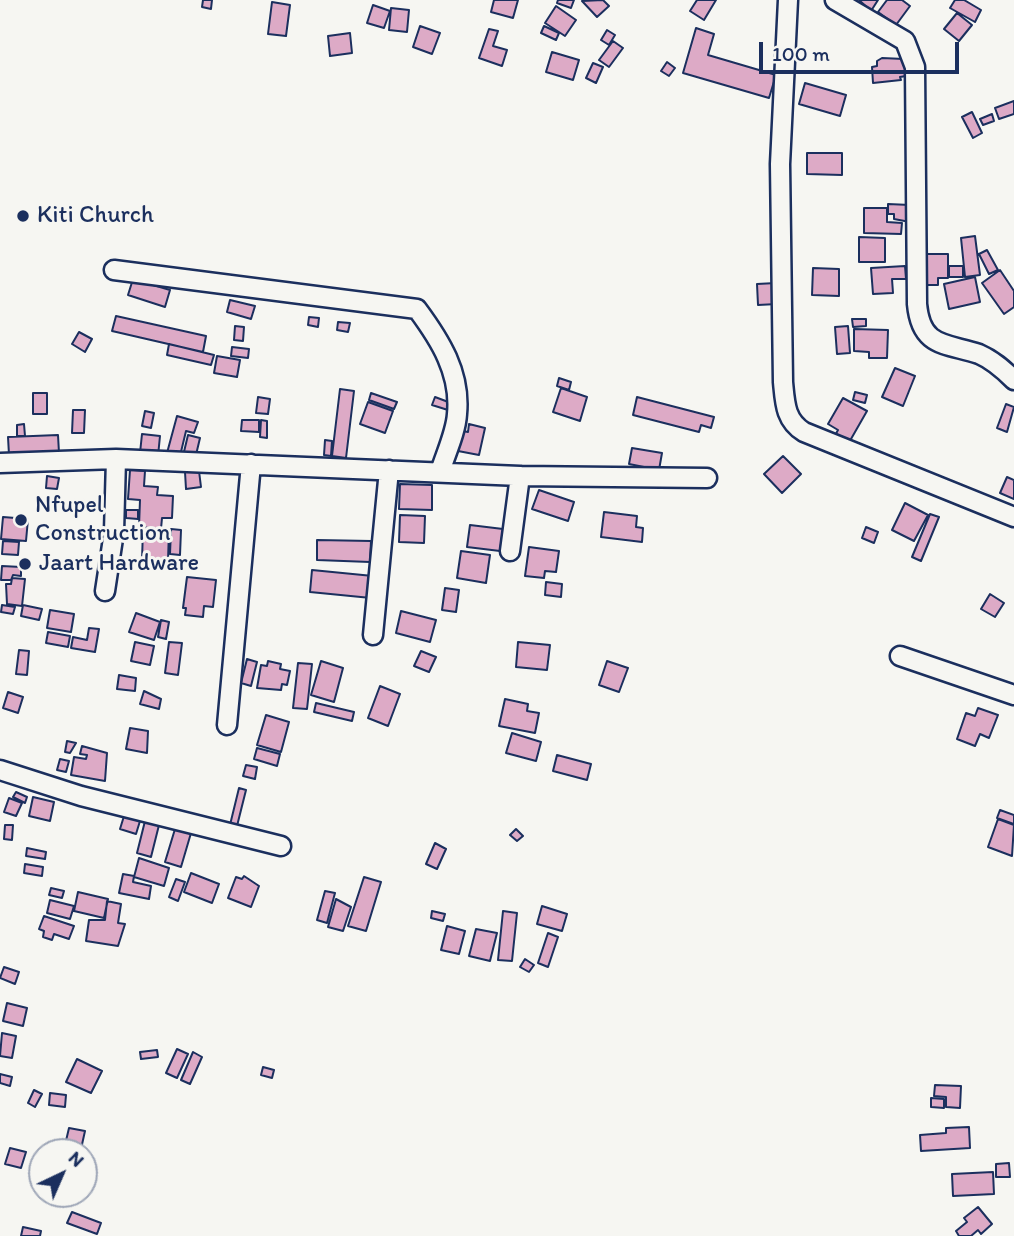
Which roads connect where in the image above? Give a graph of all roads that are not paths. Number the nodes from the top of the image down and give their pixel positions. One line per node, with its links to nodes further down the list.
1 (788, 0): 12 (street)
2 (835, 0): 4 (street)
3 (114, 270): 9 (street)
4 (1014, 380)
5 (116, 459): 6 (street); 7 (street); 14 (street)
6 (0, 463)
7 (251, 464): 8 (street); 18 (street)
8 (389, 470): 9 (street); 15 (street)
9 (440, 472): 10 (street)
10 (520, 476): 11 (street); 13 (street)
11 (706, 478)
12 (1014, 517)
13 (510, 551)
14 (105, 591)
15 (373, 635)
16 (900, 656): 17 (street)
17 (1014, 695)
18 (227, 725)
19 (0, 770): 20 (street)
20 (281, 846)

